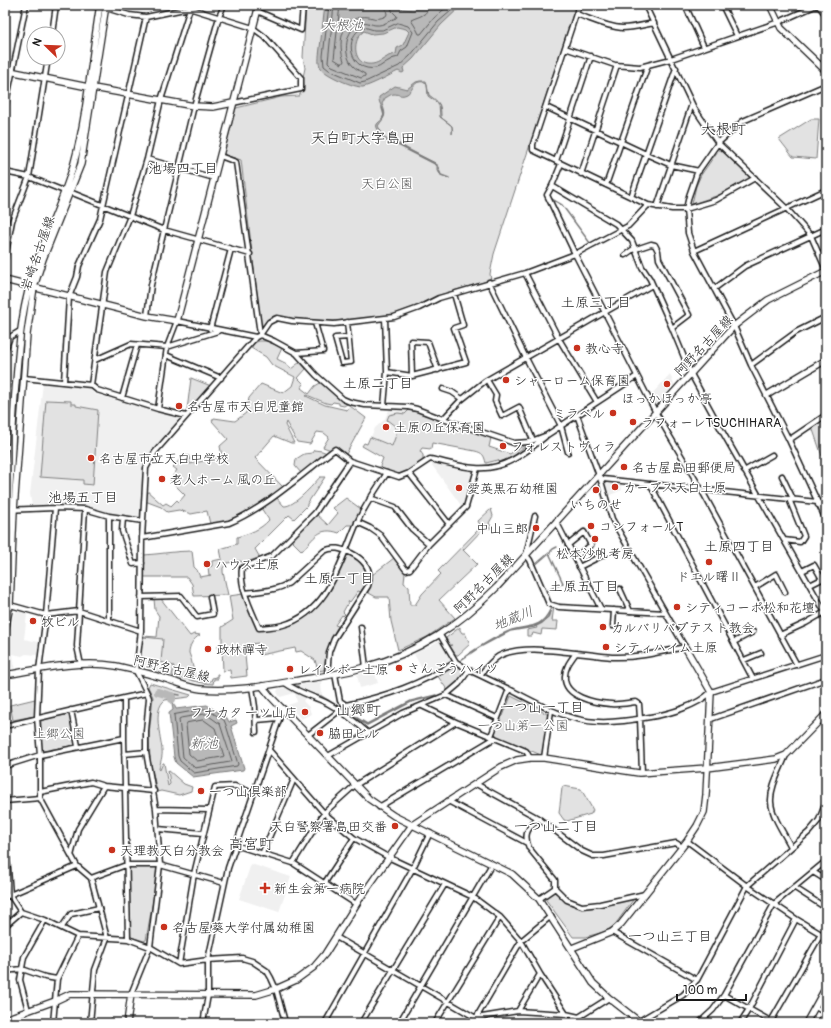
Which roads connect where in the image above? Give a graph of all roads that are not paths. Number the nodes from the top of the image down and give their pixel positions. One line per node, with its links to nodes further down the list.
1 (26, 5): 35 (street)
2 (56, 5): 22 (street)
3 (90, 5): 13 (street)
4 (224, 5): 19 (street)
5 (259, 5): 15 (street)
6 (303, 5): 15 (street)
7 (579, 5): 16 (street)
8 (645, 5): 21 (street)
9 (685, 5): 25 (street)
10 (722, 5): 24 (street)
11 (770, 5): 20 (street)
12 (818, 5): 17 (street); 20 (street)
13 (103, 6): 18 (street); 38 (street, 岩崎名古屋線)
14 (190, 7): 18 (street); 19 (street); 40 (street)
15 (257, 12): 23 (street)
16 (576, 14): 21 (street); 26 (street)
17 (826, 15)
18 (146, 17): 39 (street)
19 (219, 17): 23 (street); 43 (street)
20 (778, 22): 24 (street); 34 (street)
21 (654, 23): 28 (street)
22 (53, 26)
23 (253, 28): 41 (street); 41 (street)
24 (736, 36): 25 (street)
25 (704, 46): 28 (street)
26 (565, 48): 27 (street); 44 (street)
27 (591, 56): 29 (street); 46 (street)
28 (671, 58): 30 (street); 32 (street)
29 (617, 65): 30 (street); 47 (street)
30 (648, 65): 48 (street)
31 (47, 66): 36 (street)
32 (676, 68): 42 (street); 50 (street)
33 (5, 70): 35 (street)
34 (826, 71)
35 (12, 72): 36 (street); 45 (street)
36 (45, 78): 38 (street); 60 (street)
37 (826, 85): 49 (street)
38 (91, 88): 39 (street); 66 (street, 岩崎名古屋線); 67 (street, 岩崎名古屋線)
39 (129, 95): 40 (street); 69 (street)
40 (161, 100): 43 (street); 52 (street)
41 (233, 103): 43 (street); 51 (street)
42 (692, 103): 49 (street); 55 (street)
43 (194, 106): 56 (street)
44 (546, 107): 46 (street); 53 (street)
45 (5, 108)
46 (570, 119): 47 (street); 53 (street)
47 (596, 131): 48 (street); 59 (street)
48 (621, 142): 50 (street); 63 (street)
49 (718, 143): 57 (street); 62 (street)
50 (646, 154): 55 (street); 68 (street)
51 (220, 156): 61 (street); 83 (street)
52 (147, 159): 56 (street); 74 (street)
53 (556, 161): 54 (street)
54 (561, 164): 59 (street); 64 (street)
55 (671, 165): 57 (street); 71 (street)
56 (179, 168): 61 (street); 77 (street)
57 (698, 171): 73 (street)
58 (5, 172): 60 (street)
59 (581, 174): 63 (street)
60 (29, 177): 66 (street); 86 (street)
61 (214, 178): 79 (street)
62 (755, 178): 72 (street); 73 (street)
63 (606, 185): 68 (street)
64 (552, 186): 75 (street); 84 (street)
65 (826, 190): 72 (street)
66 (64, 191): 92 (street, 岩崎名古屋線)
67 (70, 192): 69 (street); 92 (street, 岩崎名古屋線)
68 (631, 197): 70 (street)
69 (103, 205): 74 (street); 95 (street)
70 (648, 205): 71 (street); 75 (street)
71 (657, 207): 73 (street)
72 (787, 208): 78 (street); 82 (street)
73 (686, 209): 82 (street)
74 (130, 216): 77 (street); 96 (street)
75 (621, 229): 81 (street); 84 (street)
76 (826, 229): 78 (street)
77 (164, 230): 79 (street); 98 (street)
78 (811, 236): 87 (street); 93 (street)
79 (198, 240): 80 (street); 101 (street)
80 (231, 249): 83 (street); 106 (street)
81 (635, 249): 85 (street); 91 (street); 105 (street)
82 (694, 251): 93 (street)
83 (250, 254): 109 (street)
84 (575, 254): 88 (street); 97 (street)
85 (625, 255)
86 (5, 258)
87 (826, 271): 104 (street, 阿野名古屋線)
88 (525, 273): 90 (street); 112 (street)
89 (5, 280): 92 (street)
90 (489, 282): 94 (street); 118 (street)
91 (652, 285): 97 (street); 105 (street)
92 (31, 287): 95 (street); 107 (street, 岩崎名古屋線); 127 (street, 岩崎名古屋線)
93 (714, 289): 104 (street)
94 (454, 294): 100 (street); 122 (street)
95 (69, 297): 96 (street); 130 (street)
96 (102, 305): 98 (street); 119 (street)
97 (605, 313): 112 (street); 126 (street)
98 (147, 316): 101 (street)
99 (826, 317): 121 (street)
100 (385, 318): 102 (street); 123 (street)
101 (176, 321): 106 (street); 114 (street)
102 (347, 322): 103 (street); 111 (street)
103 (315, 323): 109 (street); 116 (street)
104 (734, 326): 121 (street); 124 (street, 阿野名古屋線)
105 (672, 328): 124 (street)
106 (210, 329): 108 (street)
107 (20, 331): 115 (street); 148 (street, 岩崎名古屋線)
108 (219, 331): 110 (street); 114 (street)
109 (260, 335): 110 (street); 116 (street)
110 (256, 337): 128 (street)
111 (348, 337): 111 (street)
112 (560, 339): 118 (street); 136 (street)
113 (137, 345): 114 (street); 119 (street); 134 (street)
114 (167, 347): 117 (street)
115 (5, 350)
116 (296, 353): 137 (street)
117 (166, 355): 128 (street); 138 (street)
118 (526, 358): 129 (street); 144 (street)
119 (95, 360): 131 (street)
120 (826, 360): 133 (street)
121 (751, 365): 133 (street)
122 (438, 370): 125 (street); 125 (street)
123 (387, 372): 125 (street); 137 (street)
124 (691, 374): 139 (street, 阿野名古屋線); 153 (street)
125 (412, 376)
126 (637, 376): 136 (street); 139 (street)
127 (24, 378): 130 (street); 167 (street, 岩崎名古屋線)
128 (221, 378): 142 (street)
129 (487, 380): 135 (street); 146 (street)
130 (64, 382): 131 (street)
131 (91, 385): 134 (street)
132 (443, 389): 135 (street)
133 (767, 395): 147 (street)
134 (122, 398): 138 (street)
135 (462, 399): 143 (street)
136 (597, 402): 140 (street)
137 (384, 406): 143 (street)
138 (158, 409): 142 (street)
139 (656, 413): 156 (street, 阿野名古屋線); 159 (street)
140 (577, 415): 144 (street); 156 (street)
141 (826, 415): 147 (street)
142 (186, 416): 172 (street)
143 (443, 419): 146 (street)
144 (561, 426): 145 (street); 149 (street)
145 (547, 435): 146 (street); 152 (street)
146 (533, 440)
147 (789, 440): 164 (street)
148 (8, 447): 167 (street, 岩崎名古屋線)
149 (568, 452)
150 (772, 455): 153 (street)
151 (350, 461): 154 (street); 176 (street); 192 (street)
152 (477, 469): 155 (street); 175 (street)
153 (744, 471): 160 (street)
154 (386, 473): 155 (street); 161 (street)
155 (409, 473): 175 (street)
156 (598, 475): 158 (street); 173 (street, 阿野名古屋線); 200 (street)
157 (782, 476): 162 (street)
158 (650, 484): 159 (street); 211 (street)
159 (701, 489): 160 (street); 189 (street)
160 (758, 495): 162 (street); 177 (street)
161 (370, 498): 174 (street); 178 (street)
162 (791, 499): 164 (street); 177 (street)
163 (826, 500): 164 (street)
164 (818, 503): 171 (street)
165 (55, 508): 166 (street); 167 (street); 202 (street)
166 (85, 509): 168 (street); 198 (street)
167 (9, 510): 186 (street, 岩崎名古屋線); 195 (street, 岩崎名古屋線)
168 (109, 516): 170 (street); 203 (street)
169 (536, 516): 181 (street)
170 (123, 518): 172 (street); 184 (street)
171 (826, 520)
172 (143, 521): 176 (street)
173 (556, 521): 179 (street); 181 (street, 阿野名古屋線)
174 (358, 522): 178 (street); 180 (street)
175 (448, 524): 178 (street)
176 (142, 538): 184 (street)
177 (784, 540): 187 (street)
178 (429, 544)
179 (568, 545): 183 (street); 183 (street)
180 (346, 551): 192 (street); 192 (street); 226 (street)
181 (526, 555): 196 (street); 209 (street, 阿野名古屋線)
182 (603, 555): 185 (street)
183 (574, 557): 185 (street)
184 (142, 563): 193 (street)
185 (580, 567): 196 (street)
186 (5, 571)
187 (802, 571): 188 (street); 188 (street)
188 (810, 585): 201 (street)
189 (755, 587): 191 (street); 210 (street)
190 (620, 589): 199 (street)
191 (785, 592)
192 (245, 593)
193 (141, 597): 194 (street); 206 (street)
194 (210, 597)
195 (10, 605): 202 (street); 207 (street, 岩崎名古屋線)
196 (600, 609): 197 (street)
197 (614, 610): 199 (street); 204 (street)
198 (79, 611): 202 (street); 203 (street); 218 (street)
199 (630, 611): 200 (street)
200 (665, 613): 212 (street)
201 (826, 613): 210 (street)
202 (46, 615): 221 (street)
203 (109, 619): 206 (street)
204 (613, 626)
205 (361, 627): 220 (street)
206 (141, 631): 223 (street)
207 (5, 632)
208 (753, 632): 211 (street)
209 (440, 635): 217 (street); 220 (street, 阿野名古屋線)
210 (780, 635): 219 (street)
211 (734, 642): 216 (street)
212 (685, 647): 213 (street); 234 (street)
213 (576, 653): 227 (street); 247 (street)
214 (761, 653): 216 (street)
215 (826, 655): 219 (street)
216 (744, 660): 228 (street)
217 (456, 662): 222 (street); 225 (street)
218 (81, 665): 221 (street, 阿野名古屋線); 223 (street, 阿野名古屋線)
219 (797, 665): 228 (street)
220 (366, 667): 225 (street, 阿野名古屋線)
221 (39, 670): 224 (street, 阿野名古屋線); 244 (street)
222 (469, 670): 227 (street); 236 (street)
223 (136, 671): 232 (street, 阿野名古屋線); 235 (street)
224 (5, 674)
225 (335, 674): 226 (street, 阿野名古屋線)
226 (327, 675): 230 (street, 阿野名古屋線)
227 (480, 675): 233 (street)
228 (753, 679): 234 (street)
229 (826, 679): 248 (street)
230 (285, 682): 231 (street, 阿野名古屋線); 242 (street)
231 (262, 686): 232 (street, 阿野名古屋線); 239 (street)
232 (252, 687): 249 (street)
233 (509, 689): 241 (street); 246 (street)
234 (711, 692): 247 (street); 248 (street)
235 (148, 693): 237 (street); 259 (street)
236 (446, 695): 238 (street); 246 (street)
237 (124, 698): 240 (street); 256 (street)
238 (422, 706): 250 (street); 253 (street)
239 (283, 708): 245 (street); 254 (street)
240 (71, 710): 244 (street); 257 (street)
241 (551, 710): 247 (street); 265 (street)
242 (339, 711): 253 (street); 254 (street)
243 (826, 714): 262 (street)
244 (38, 717): 251 (street); 261 (street)
245 (279, 718): 249 (street); 258 (street)
246 (497, 718): 255 (street)
247 (640, 718): 268 (street)
248 (711, 719): 267 (street)
249 (256, 720): 252 (street)
250 (456, 722): 255 (street); 272 (street)
251 (5, 726)
252 (256, 732)
253 (368, 733): 263 (street)
254 (308, 735): 263 (street)
255 (493, 737): 264 (street); 281 (street)
256 (124, 738): 257 (street); 260 (street)
257 (78, 746): 261 (street)
258 (269, 750): 269 (street); 276 (street)
259 (146, 752): 260 (street); 274 (street)
260 (124, 754): 273 (street)
261 (40, 755): 266 (street); 275 (street)
262 (786, 755): 267 (street); 297 (street)
263 (328, 756): 272 (street)
264 (530, 758): 265 (street); 270 (street)
265 (544, 758): 268 (street)
266 (5, 766)
267 (707, 768): 268 (street); 293 (street)
268 (642, 772)
269 (294, 779): 284 (street); 298 (street)
270 (476, 784): 279 (street); 285 (street)
271 (104, 786): 273 (street); 275 (street); 299 (street)
272 (354, 786): 281 (street); 284 (street)
273 (126, 788): 274 (street); 303 (street)
274 (154, 791): 282 (street)
275 (40, 792): 277 (street)
276 (253, 793): 283 (street); 295 (street)
277 (40, 798): 278 (street); 299 (street)
278 (5, 801)
279 (448, 801): 286 (street); 294 (street)
280 (826, 802): 297 (street)
281 (379, 807): 286 (street)
282 (156, 809): 283 (street); 287 (street)
283 (209, 810): 289 (street)
284 (324, 813): 291 (street); 302 (street)
285 (538, 818): 294 (street); 296 (street)
286 (412, 825): 290 (street); 300 (street)
287 (158, 829): 289 (street); 305 (street)
288 (5, 830): 292 (street)
289 (203, 833): 309 (street)
290 (430, 833): 304 (street); 307 (street)
291 (354, 838): 300 (street); 313 (street)
292 (5, 840): 319 (street)
293 (687, 841): 296 (street); 315 (street)
294 (527, 843): 316 (street)
295 (235, 845): 298 (street); 312 (street)
296 (682, 847): 318 (street)
297 (791, 847): 315 (street)
298 (262, 854): 302 (street)
299 (71, 856): 306 (street)
300 (388, 857): 307 (street); 323 (street)
301 (826, 861): 308 (street)
302 (293, 863): 313 (street)
303 (126, 864): 305 (street); 310 (street); 340 (street)
304 (492, 864): 321 (street); 322 (street)
305 (160, 865): 309 (street); 342 (street)
306 (76, 866): 310 (street); 319 (street)
307 (414, 868): 314 (street); 344 (street)
308 (813, 872): 311 (street); 317 (street)
309 (194, 874): 312 (street); 347 (street)
310 (91, 878): 325 (street)
311 (826, 880)
312 (224, 883): 346 (street)
313 (324, 884): 323 (street)
314 (444, 884): 321 (street); 349 (street)
315 (747, 886): 324 (street); 353 (street)
316 (555, 888): 318 (street); 322 (street)
317 (795, 888): 324 (street); 326 (street)
318 (645, 894): 334 (street)
319 (10, 895): 320 (street); 327 (street)
320 (5, 897)
321 (473, 897): 329 (street); 354 (street)
322 (539, 899): 328 (street)
323 (356, 904): 337 (street)
324 (774, 904): 330 (street); 360 (street)
325 (99, 908): 333 (street); 339 (street)
326 (826, 908)
327 (21, 912): 331 (street); 332 (street)
328 (551, 916): 341 (street); 343 (street)
329 (500, 917): 341 (street); 363 (street)
330 (796, 919): 335 (street); 365 (street)
331 (45, 920): 333 (street); 348 (street)
332 (5, 926)
333 (62, 927): 336 (street)
334 (612, 932): 343 (street); 353 (street)
335 (820, 934): 338 (street); 375 (street)
336 (78, 936): 339 (street); 352 (street)
337 (336, 937): 344 (street); 356 (street)
338 (826, 937)
339 (108, 938): 340 (street); 358 (street)
340 (128, 939): 342 (street)
341 (522, 941): 351 (street); 371 (street)
342 (150, 946): 347 (street); 357 (street)
343 (572, 948): 361 (street)
344 (365, 954): 349 (street); 381 (street)
345 (5, 955): 350 (street)
346 (208, 960): 347 (street); 356 (street); 359 (street)
347 (179, 964)
348 (22, 969): 350 (street); 352 (street); 366 (street)
349 (392, 970): 354 (street); 382 (street)
350 (6, 971)
351 (540, 974): 367 (street); 369 (street)
352 (57, 979): 362 (street)
353 (697, 980): 374 (street)
354 (420, 986): 363 (street); 373 (street)
355 (826, 987): 364 (street)
356 (276, 989): 359 (street); 380 (street)
357 (131, 994): 358 (street); 359 (street); 378 (street)
358 (94, 995): 362 (street); 377 (street)
359 (208, 995): 379 (street)
360 (724, 995): 365 (street); 387 (street)
361 (609, 998): 370 (street); 374 (street)
362 (55, 1001): 366 (street); 376 (street)
363 (448, 1002): 371 (street); 384 (street)
364 (815, 1007): 368 (street); 389 (street)
365 (749, 1009): 375 (street); 388 (street)
366 (28, 1010): 372 (street)
367 (518, 1011): 369 (street); 371 (street)
368 (826, 1013): 390 (street)
369 (566, 1014): 370 (street)
370 (579, 1017): 386 (street)
371 (476, 1018): 385 (street)
372 (5, 1019)
373 (400, 1021): 383 (street)
374 (640, 1022)
375 (771, 1022)
376 (53, 1023)
377 (90, 1023)
378 (127, 1023)
379 (203, 1023)
380 (284, 1023)
381 (325, 1023)
382 (361, 1023)
383 (408, 1023)
384 (435, 1023)
385 (473, 1023)
386 (581, 1023)
387 (699, 1023)
388 (740, 1023)
389 (806, 1023)
390 (820, 1023)

